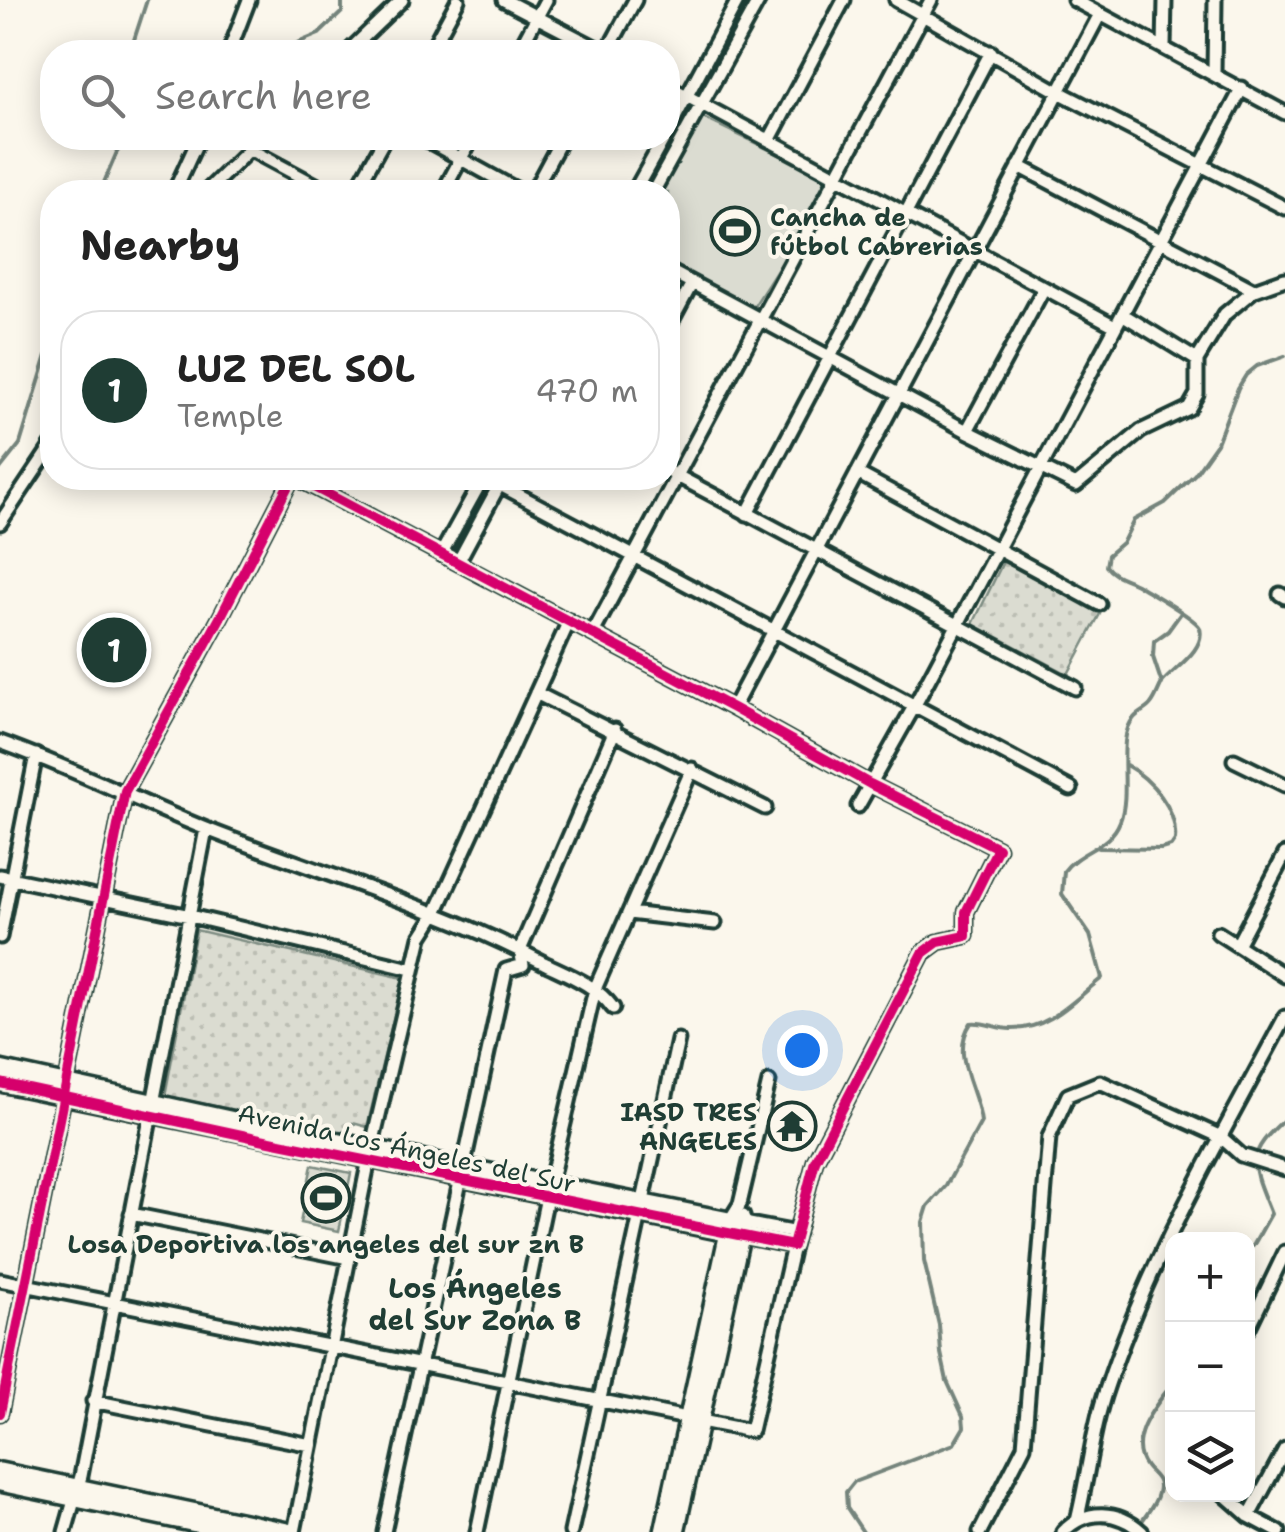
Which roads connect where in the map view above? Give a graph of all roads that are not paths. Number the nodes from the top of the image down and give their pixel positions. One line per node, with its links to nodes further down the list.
1 (249, 0): 18 (street)
2 (402, 0): 19 (street)
3 (458, 0): 20 (street)
4 (504, 0): 17 (street)
5 (546, 0): 17 (street)
6 (635, 0): 23 (street)
7 (738, 0): 30 (street)
8 (759, 0): 31 (street)
9 (844, 0): 34 (street)
10 (896, 0): 15 (street)
11 (931, 0): 15 (street)
12 (1074, 0): 16 (street)
13 (1165, 0): 24 (street)
14 (1215, 0): 26 (street)
15 (923, 14): 25 (street); 48 (street)
16 (1100, 14): 24 (street); 28 (street)
17 (536, 18): 21 (street); 22 (street)
18 (234, 40)
19 (360, 40)
20 (436, 40)
21 (524, 40)
22 (581, 40)
23 (613, 40)
24 (1164, 47): 26 (street)
25 (990, 52): 28 (street); 59 (street)
26 (1214, 73): 27 (street)
27 (1242, 88): 33 (street); 46 (street)
28 (1057, 90): 46 (street); 47 (street)
29 (680, 93): 30 (street)
30 (686, 96): 31 (street); 32 (street)
31 (701, 104): 34 (street); 35 (street)
32 (680, 108)
33 (1285, 112)
34 (770, 139): 48 (street)
35 (680, 142)
36 (193, 150): 49 (street)
37 (248, 150): 50 (street)
38 (251, 150): 51 (street)
39 (378, 150): 52 (street)
40 (445, 150): 45 (street)
41 (466, 150): 45 (street)
42 (556, 150): 55 (street)
43 (657, 150): 56 (street)
44 (676, 150): 57 (street)
45 (461, 159): 53 (street); 54 (street)
46 (1202, 164): 58 (street); 60 (street)
47 (1019, 166): 60 (street); 61 (street)
48 (838, 175): 59 (street); 69 (street)
49 (180, 180)
50 (218, 180)
51 (307, 180)
52 (361, 180)
53 (450, 180)
54 (499, 180)
55 (539, 180)
56 (641, 180)
57 (660, 180)
58 (1285, 208)
59 (907, 212): 61 (street); 70 (street)
60 (1161, 239): 66 (street); 68 (street)
61 (975, 252): 65 (street); 72 (street)
62 (680, 276): 64 (street)
63 (1285, 278): 66 (street)
64 (692, 282): 67 (street); 69 (street)
65 (1044, 288): 68 (street); 73 (street)
66 (1254, 290): 71 (street)
67 (680, 305)
68 (1118, 320): 71 (street); 76 (street)
69 (761, 321): 70 (street); 75 (street)
70 (831, 357): 72 (street); 85 (street)
71 (1197, 360): 76 (street)
72 (898, 394): 73 (street); 77 (street)
73 (966, 431): 76 (street)
74 (40, 462): 86 (street)
75 (680, 462)
76 (1040, 468): 87 (street)
77 (857, 472): 87 (street); 88 (street)
78 (680, 478): 85 (street)
79 (288, 490): 109 (street)
80 (317, 490): 89 (street)
81 (478, 490): 89 (street)
82 (496, 490): 91 (street)
83 (517, 490): 90 (street)
84 (666, 490): 90 (street)
85 (747, 514): 88 (street)
86 (0, 524)
87 (998, 548): 92 (street); 94 (street)
88 (815, 552): 94 (street); 95 (street)
89 (441, 554): 91 (street)
90 (637, 556): 95 (street); 96 (street)
91 (458, 562): 93 (street)
92 (1099, 604)
93 (569, 620): 96 (street); 98 (street)
94 (956, 626): 97 (street); 99 (street)
95 (775, 630): 99 (street); 100 (street)
96 (594, 634): 100 (street)
97 (1076, 688)
98 (536, 693): 101 (street); 117 (street)
99 (915, 705): 106 (street); 108 (street)
100 (733, 708): 106 (street)
101 (615, 730): 105 (street); 123 (street)
102 (0, 742): 103 (street)
103 (36, 755): 109 (street); 114 (street)
104 (1234, 760): 107 (street)
105 (692, 769): 111 (street); 116 (street)
106 (870, 784): 110 (street); 143 (street)
107 (1285, 786)
108 (1071, 790)
109 (125, 791): 112 (street); 115 (street)
110 (858, 806)
111 (765, 808)
112 (206, 828): 117 (street); 118 (street)
113 (1285, 854): 122 (street)
114 (5, 878): 115 (street); 121 (street)
115 (101, 898): 118 (street); 133 (street)
116 (629, 913): 119 (street); 126 (street)
117 (435, 914): 123 (street); 124 (street)
118 (190, 916): 124 (street); 134 (street)
119 (716, 923)
120 (1218, 933): 122 (street)
121 (0, 937)
122 (1237, 945): 125 (street)
123 (520, 950): 126 (street); 138 (street)
124 (411, 969): 136 (street)
125 (1285, 976)
126 (595, 989): 127 (street); 139 (street)
127 (613, 1008)
128 (1285, 1017): 135 (street)
129 (678, 1040): 140 (street)
130 (0, 1070): 133 (street)
131 (769, 1082): 142 (street)
132 (0, 1083): 133 (street)
133 (64, 1090): 134 (street, Avenida Los Ángeles del Sur); 147 (street)
134 (151, 1109): 136 (street, Avenida Los Ángeles del Sur); 141 (street)
135 (1221, 1137): 137 (street); 165 (street); 175 (street)
136 (370, 1154): 138 (street, Avenida Los Ángeles del Sur); 145 (street)
137 (1285, 1169)
138 (459, 1173): 139 (street, Avenida Los Ángeles del Sur); 151 (street)
139 (548, 1191): 140 (street, Avenida Los Ángeles del Sur); 152 (street)
140 (640, 1209): 142 (street, Avenida Los Ángeles del Sur); 154 (street)
141 (131, 1214): 145 (street); 148 (street)
142 (736, 1228): 143 (street, Avenida Los Ángeles del Sur); 156 (street)
143 (795, 1239): 156 (street)
144 (1285, 1252): 149 (street)
145 (349, 1258): 150 (street)
146 (0, 1280): 147 (street)
147 (25, 1285): 148 (street); 155 (street)
148 (113, 1302): 150 (street); 153 (street)
149 (1251, 1322)
150 (331, 1347): 151 (street); 157 (street)
151 (419, 1365): 152 (street); 170 (street)
152 (509, 1383): 154 (street); 171 (street)
153 (94, 1401): 157 (street); 161 (street)
154 (597, 1402): 156 (street); 172 (street)
155 (0, 1413)
156 (694, 1420): 173 (street); 174 (street)
157 (311, 1445): 169 (street)
158 (1285, 1449): 164 (street)
159 (0, 1471): 161 (street)
160 (0, 1483): 161 (street)
161 (75, 1492): 163 (street); 167 (street)
162 (1233, 1502): 164 (street)
163 (155, 1508): 166 (street); 168 (street)
164 (1249, 1516): 178 (street)
165 (1077, 1521): 176 (street); 177 (street)
166 (236, 1528): 169 (street)
167 (65, 1532)
168 (150, 1532)
169 (293, 1532)
170 (384, 1532)
171 (477, 1532)
172 (571, 1532)
173 (662, 1532)
174 (676, 1532)
175 (980, 1532)
176 (1063, 1532)
177 (1142, 1532)
178 (1278, 1532)

